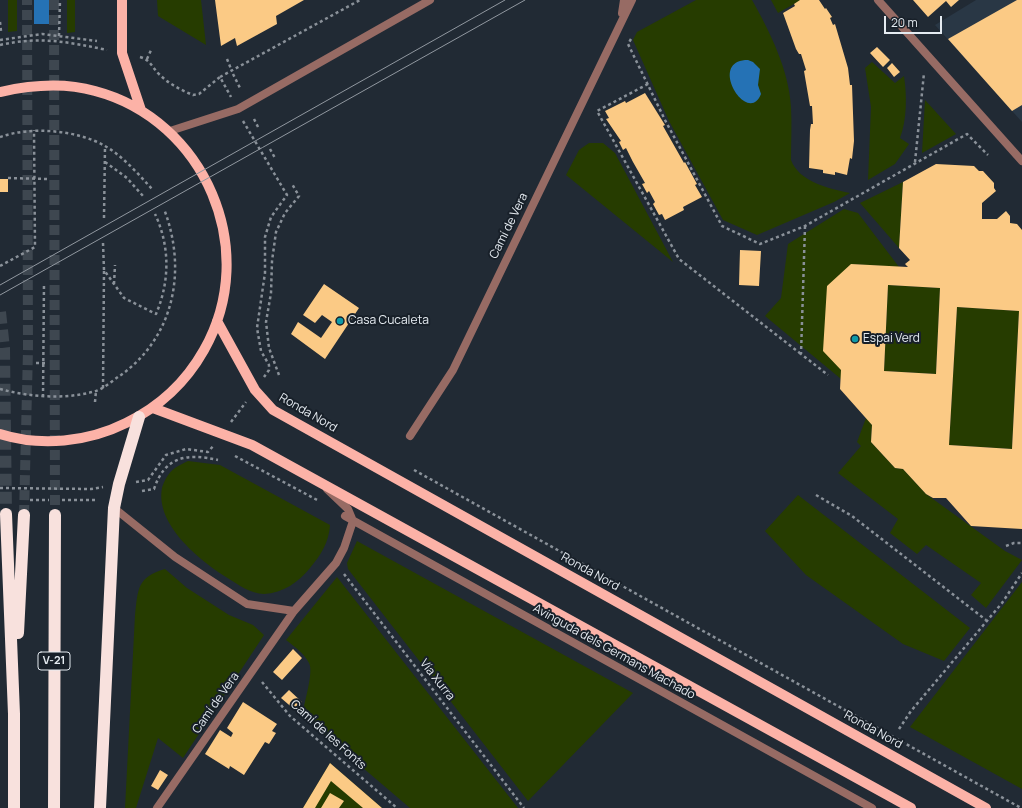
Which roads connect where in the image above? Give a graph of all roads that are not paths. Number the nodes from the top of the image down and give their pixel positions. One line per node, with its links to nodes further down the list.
1 (122, 0): 8 (main road)
2 (430, 0): 9 (street)
3 (624, 0): 6 (street, Camí de Vera)
4 (632, 0): 6 (street, Camí de Vera)
5 (878, 0): 10 (street)
6 (620, 22): 15 (street, Camí de Vera)
7 (0, 92): 8 (main road)
8 (141, 110): 9 (main road)
9 (170, 131): 11 (main road)
10 (1022, 162)
11 (217, 321): 12 (main road); 31 (main road, Ronda Nord)
12 (153, 408): 13 (main road); 16 (main road)
13 (139, 417): 14 (main road); 17 (highway)
14 (0, 434)
15 (410, 436)
16 (321, 483): 22 (street); 30 (main road)
17 (114, 508): 23 (street); 27 (highway)
18 (6, 514): 24 (highway)
19 (24, 515): 24 (highway)
20 (54, 515): 26 (highway, V-21)
21 (345, 516): 22 (street, Avinguda dels Germans Machado)
22 (354, 521): 23 (street, Camí de Vera); 29 (street, Avinguda dels Germans Machado)
23 (294, 611): 28 (street, Camí de Vera)
24 (14, 714): 25 (highway)
25 (14, 808)
26 (54, 808)
27 (100, 808)
28 (157, 808)
29 (872, 808)
30 (911, 808)
31 (986, 808)

